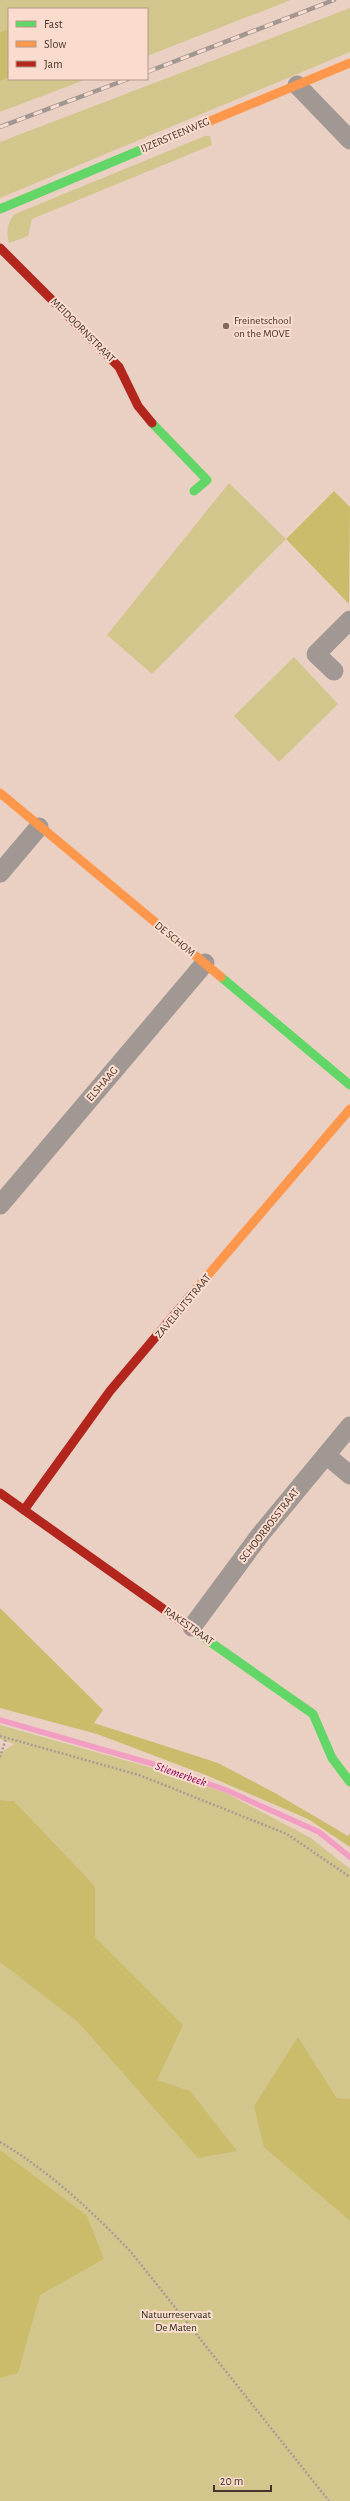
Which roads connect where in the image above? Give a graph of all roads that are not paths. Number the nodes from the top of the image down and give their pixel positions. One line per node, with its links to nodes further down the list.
1 (350, 63): 2 (street, IJZERSTEENWEG)
2 (297, 85): 3 (street); 4 (street, IJZERSTEENWEG)
3 (350, 140)
4 (0, 209)
5 (0, 248): 6 (street, MEIDOORNSTRAAT)
6 (194, 491)
7 (350, 620): 8 (street)
8 (334, 671)
9 (0, 793): 10 (street, DE SCHOM)
10 (39, 827): 11 (street); 12 (street, DE SCHOM)
11 (0, 873)
12 (205, 963): 13 (street, DE SCHOM); 15 (street, ELSHAAG)
13 (350, 1085)
14 (350, 1109): 20 (street, ZAVELPUTSTRAAT)
15 (0, 1206)
16 (350, 1426): 17 (street, SCHOORBOSSTRAAT)
17 (326, 1455): 18 (street); 21 (street, SCHOORBOSSTRAAT)
18 (350, 1475)
19 (0, 1493): 20 (street, RAKESTRAAT)
20 (24, 1510): 21 (street, RAKESTRAAT)
21 (192, 1627): 22 (street, RAKESTRAAT)
22 (350, 1782)

